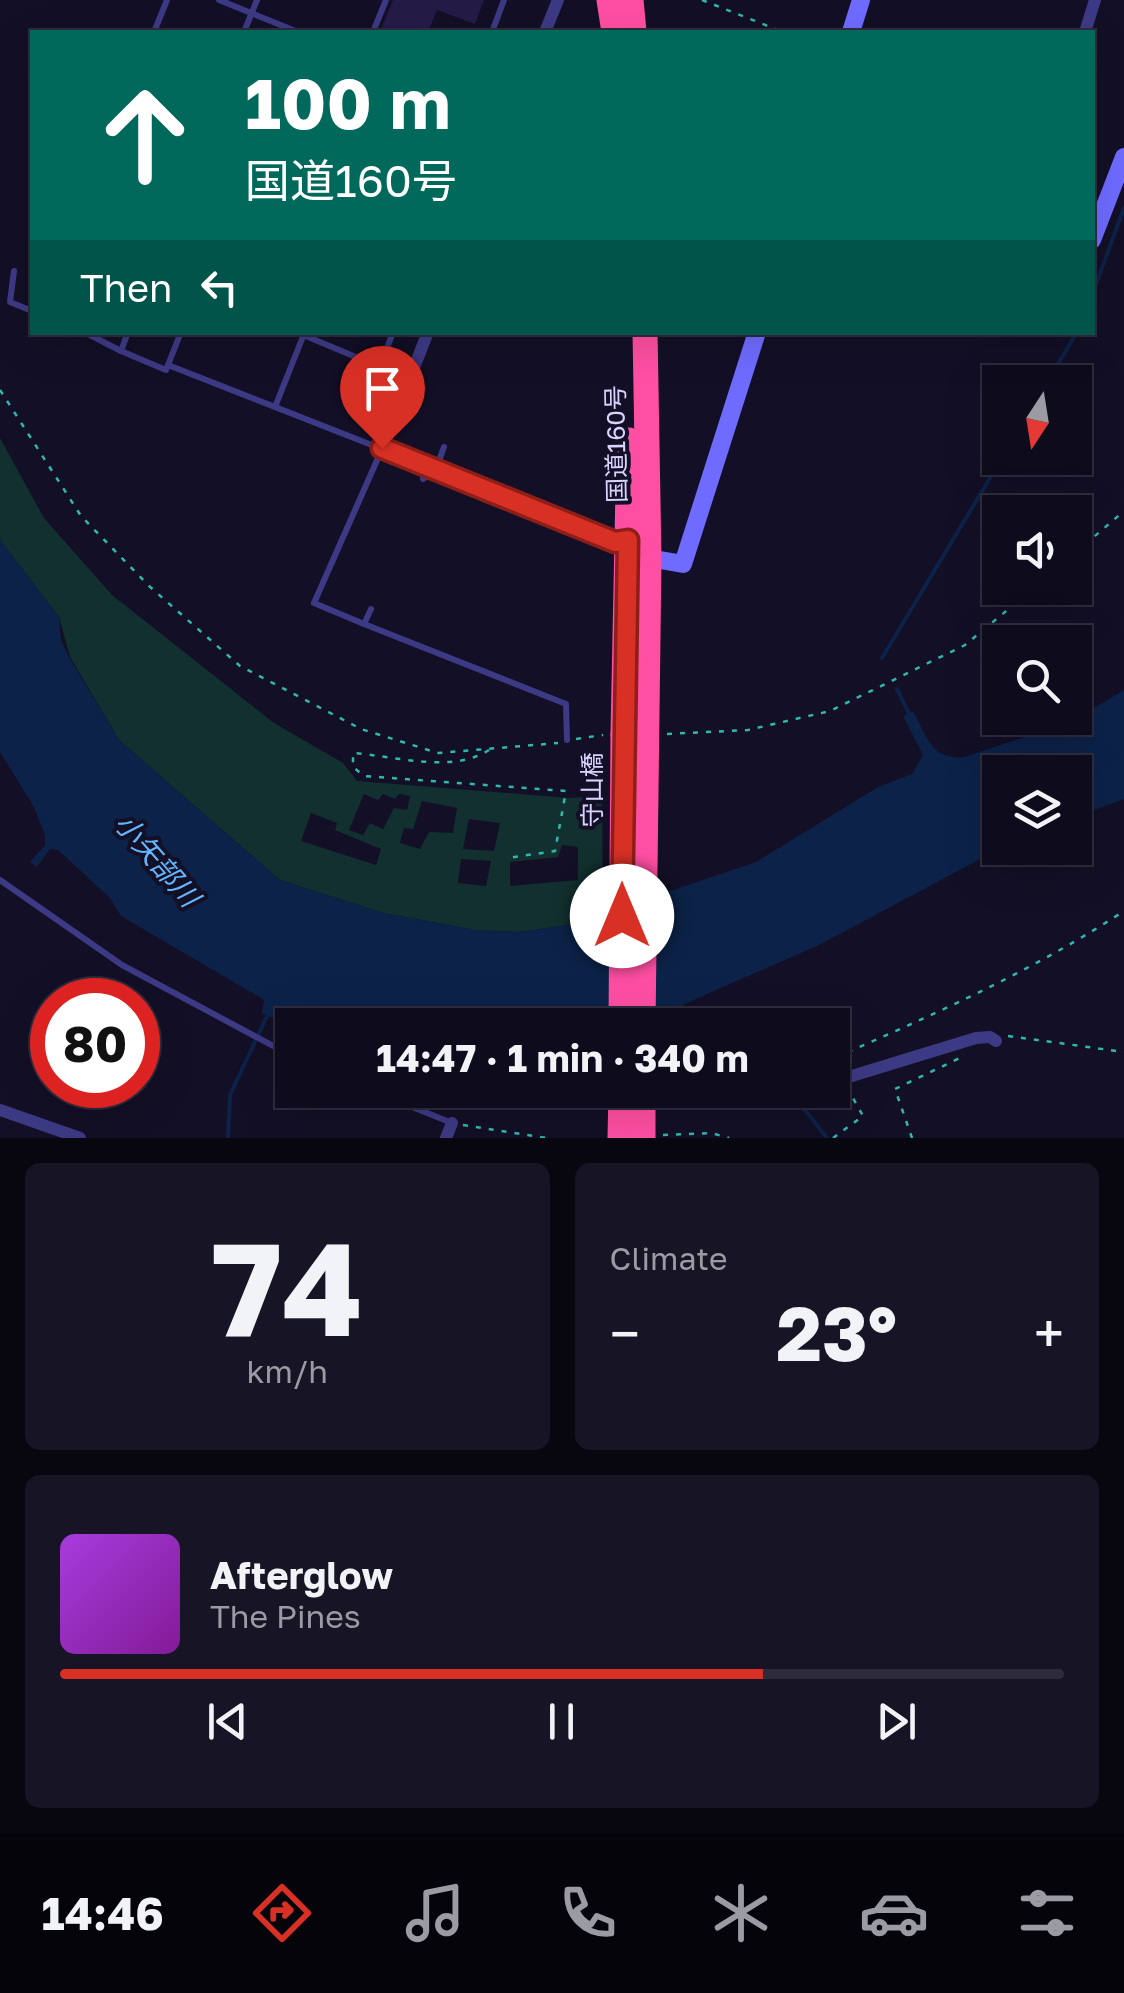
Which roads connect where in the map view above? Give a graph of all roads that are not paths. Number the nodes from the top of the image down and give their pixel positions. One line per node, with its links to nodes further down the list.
1 (167, 0): 12 (lane)
2 (219, 0): 11 (lane)
3 (257, 0): 11 (lane)
4 (386, 0): 15 (lane)
5 (504, 0): 16 (lane)
6 (558, 0): 17 (street)
7 (609, 0): 18 (highway)
8 (630, 0): 19 (highway)
9 (861, 0): 20 (street)
10 (1095, 0): 21 (street)
11 (252, 13): 13 (lane); 14 (lane)
12 (155, 30)
13 (245, 30)
14 (293, 30)
15 (373, 30)
16 (493, 30)
17 (546, 30)
18 (614, 30)
19 (634, 30)
20 (852, 30)
21 (1086, 30)
22 (1124, 157): 23 (street)
23 (1095, 232)
24 (14, 271): 25 (lane)
25 (30, 311)
26 (90, 335): 36 (lane)
27 (127, 335): 36 (lane)
28 (180, 335): 37 (lane)
29 (301, 335): 38 (lane)
30 (303, 335): 31 (lane)
31 (392, 335)
32 (427, 335): 40 (street)
33 (630, 335): 43 (highway, 国道160号)
34 (645, 335): 44 (highway, 国道160号)
35 (756, 335): 44 (street)
36 (121, 351): 37 (lane)
37 (168, 365): 38 (lane)
38 (275, 406): 40 (lane)
39 (444, 446): 41 (lane)
40 (382, 448): 41 (street); 46 (lane)
41 (436, 469): 42 (lane); 43 (street)
42 (423, 479)
43 (628, 540): 47 (highway, 国道160号)
44 (649, 558): 47 (highway, 国道160号)
45 (371, 609): 46 (lane)
46 (364, 624): 48 (lane)
47 (634, 734): 50 (highway, 守山橋, bridge); 51 (highway, 守山橋)
48 (568, 740)
49 (0, 880): 53 (lane)
50 (622, 1008)
51 (642, 1008)
52 (996, 1041): 54 (street)
53 (275, 1047)
54 (850, 1077)
55 (413, 1108): 59 (lane)
56 (620, 1108): 63 (highway)
57 (646, 1108): 60 (highway, bridge)
58 (0, 1110): 61 (street)
59 (452, 1124): 62 (street)
60 (652, 1137)
61 (80, 1138)
62 (446, 1138)
63 (620, 1138)

